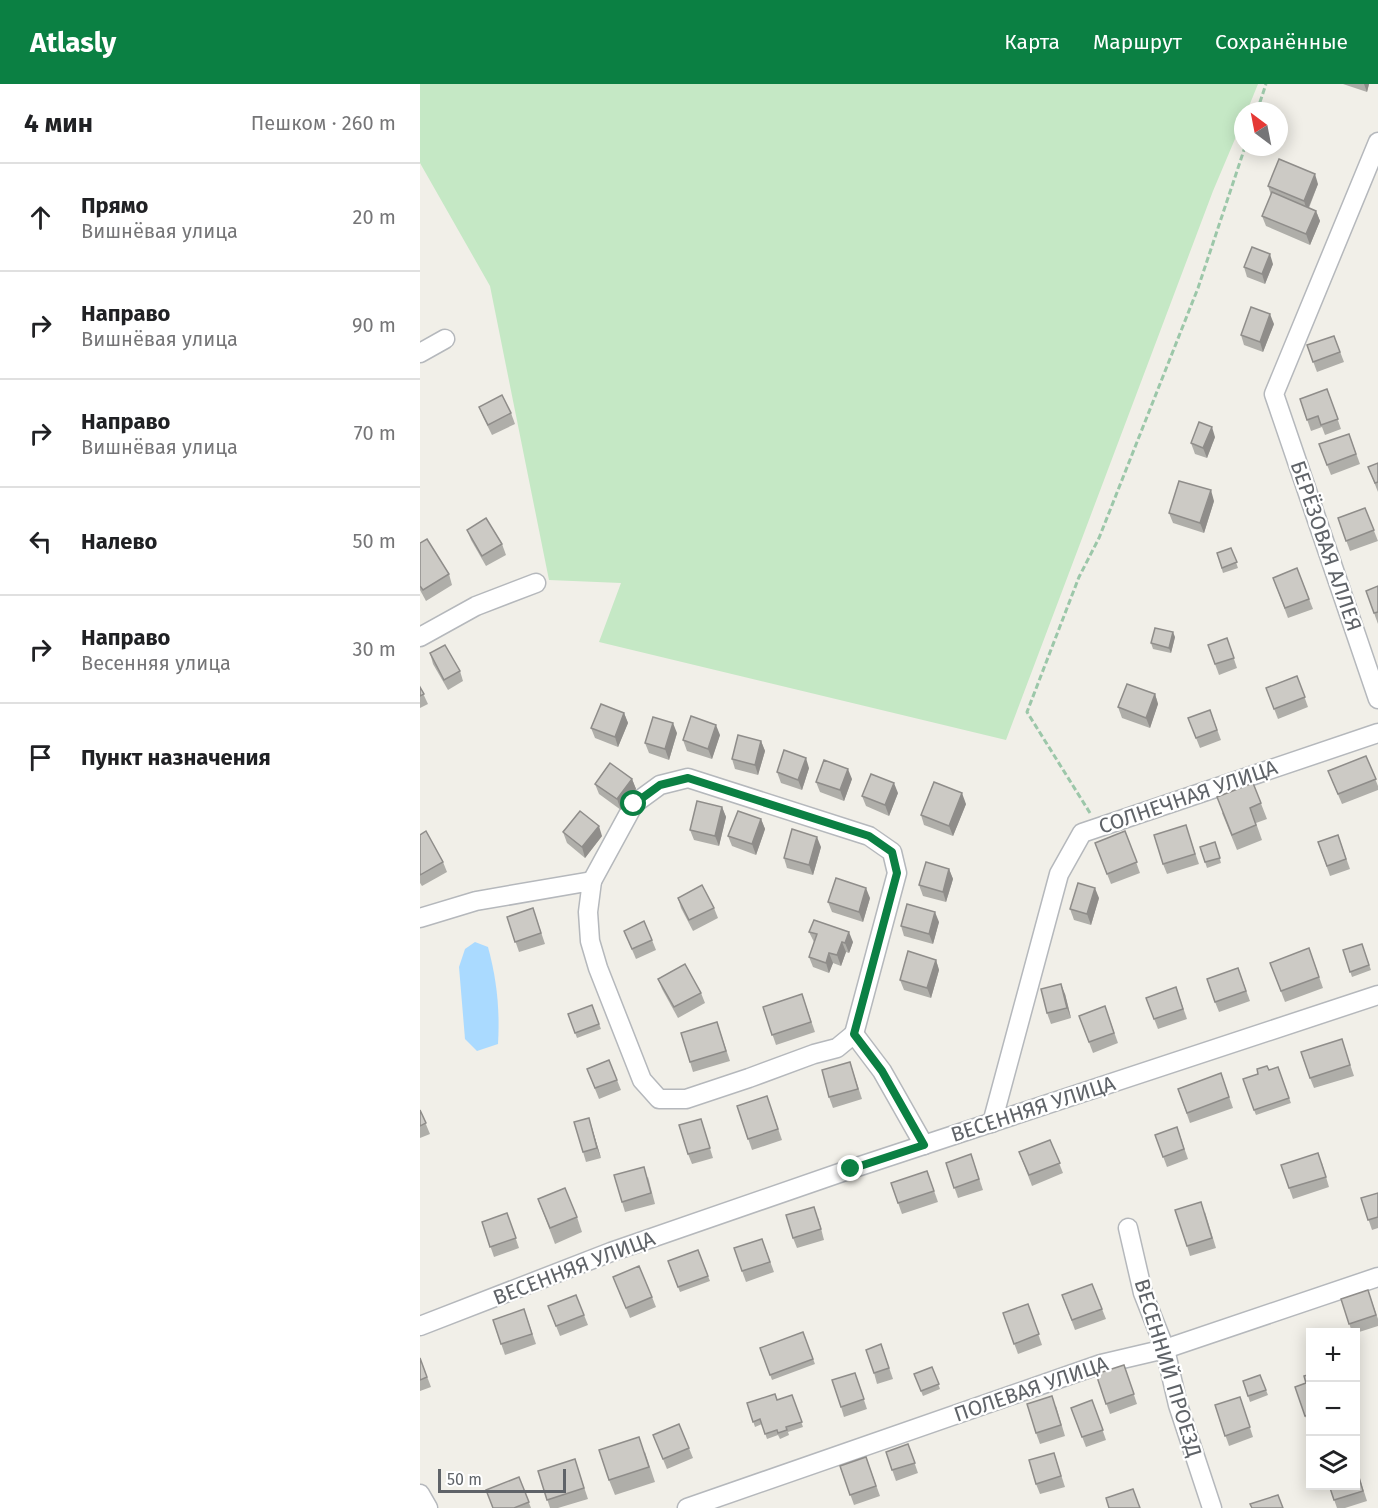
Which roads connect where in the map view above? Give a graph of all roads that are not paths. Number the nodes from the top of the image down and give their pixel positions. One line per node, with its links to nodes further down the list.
1 (1378, 142): 6 (street, БЕРЁЗОВАЯ АЛЛЕЯ)
2 (445, 339): 3 (street)
3 (420, 353)
4 (536, 583): 5 (street)
5 (420, 637)
6 (1378, 699)
7 (1378, 733): 12 (street, СОЛНЕЧНАЯ УЛИЦА)
8 (592, 881): 9 (street); 11 (street); 11 (street)
9 (420, 918)
10 (1378, 995): 12 (street, ВЕСЕННЯЯ УЛИЦА)
11 (854, 1034): 13 (street)
12 (992, 1123): 13 (street, ВЕСЕННЯЯ УЛИЦА)
13 (924, 1145): 16 (street, ВЕСЕННЯЯ УЛИЦА)
14 (1128, 1228): 17 (street, ВЕСЕННИЙ ПРОЕЗД)
15 (1378, 1277): 17 (street, ПОЛЕВАЯ УЛИЦА)
16 (420, 1326)
17 (1165, 1349): 20 (street, ПОЛЕВАЯ УЛИЦА); 21 (street, ВЕСЕННИЙ ПРОЕЗД)
18 (420, 1494): 19 (street)
19 (428, 1508)
20 (687, 1508)
21 (1212, 1508)

